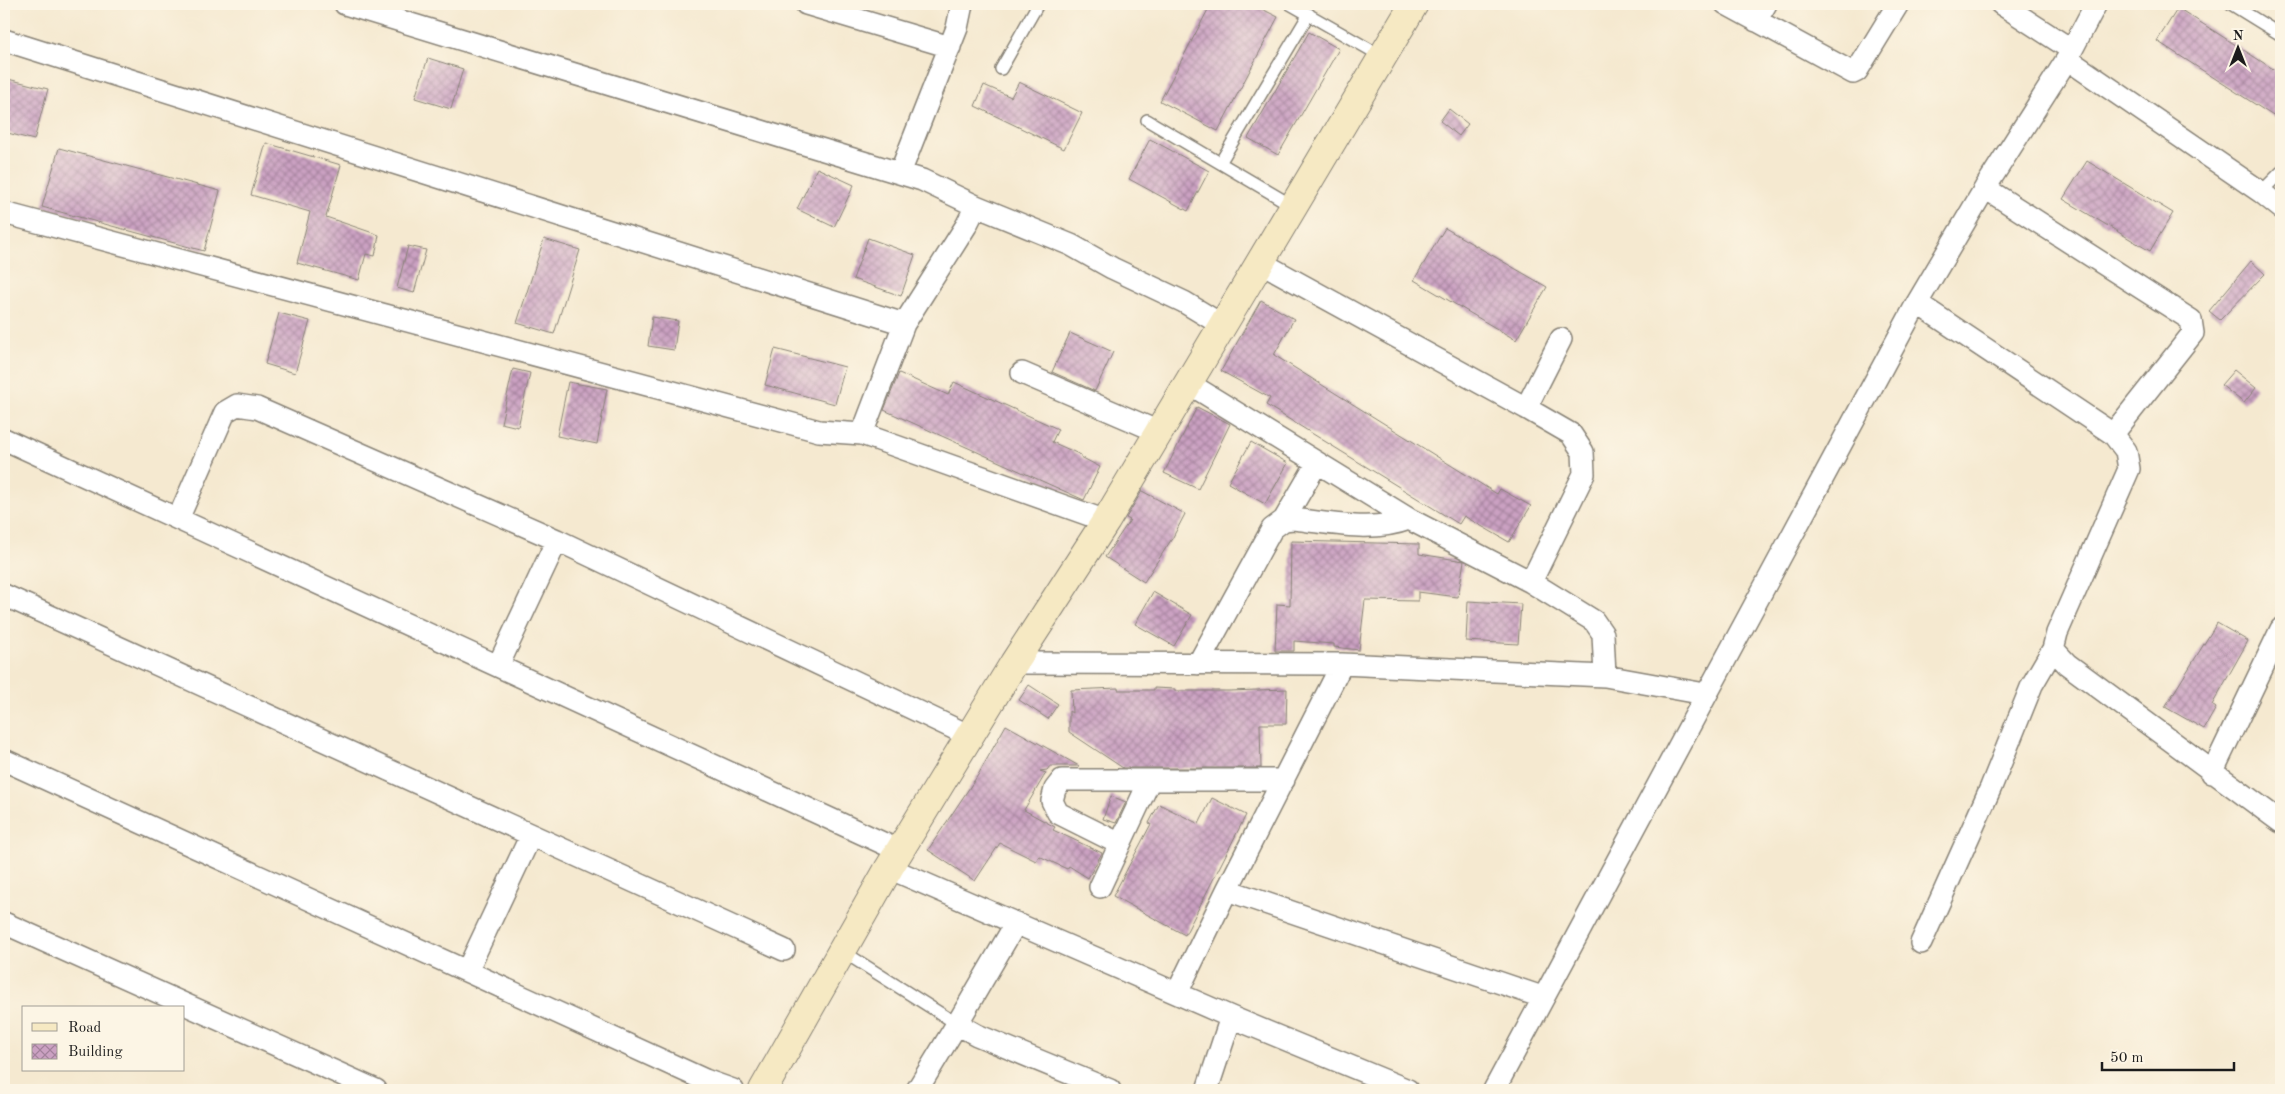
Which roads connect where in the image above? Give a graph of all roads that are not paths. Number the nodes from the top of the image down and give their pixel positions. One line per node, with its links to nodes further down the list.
1 (346, 4): 23 (street)
2 (806, 4): 16 (street)
3 (962, 4): 16 (street)
4 (1038, 4): 19 (lane)
5 (1290, 4): 13 (lane)
6 (1414, 4): 18 (street)
7 (1726, 4): 12 (street)
8 (1898, 4): 12 (street)
9 (2001, 4): 17 (street)
10 (2096, 4): 17 (street)
11 (2231, 4): 14 (lane)
12 (1761, 12)
13 (1309, 14): 18 (lane); 21 (lane)
14 (2281, 35)
15 (4, 40): 32 (street)
16 (950, 47): 23 (street)
17 (2069, 54): 24 (street); 25 (street)
18 (1383, 57): 27 (street)
19 (1001, 69)
20 (1148, 120): 21 (lane)
21 (1220, 163): 27 (lane)
22 (2281, 172): 25 (lane)
23 (900, 173): 26 (street)
24 (1985, 188): 31 (street); 40 (street)
25 (2261, 192): 28 (street)
26 (976, 206): 32 (street); 33 (street)
27 (1293, 206): 30 (street)
28 (2281, 208)
29 (4, 213): 39 (street)
30 (1260, 262): 33 (street); 37 (street)
31 (1918, 303): 40 (street); 57 (street)
32 (904, 324): 39 (street)
33 (1222, 325): 36 (street)
34 (1561, 338): 37 (street)
35 (1022, 372): 38 (street)
36 (1188, 383): 38 (street); 42 (street)
37 (1526, 408): 48 (street)
38 (1159, 432): 46 (street)
39 (862, 434): 46 (street)
40 (2113, 434): 51 (street)
41 (4, 439): 43 (street)
42 (1317, 463): 44 (street); 45 (street)
43 (178, 519): 47 (street); 55 (street)
44 (1284, 520): 45 (street); 53 (street)
45 (1409, 520): 48 (street)
46 (1106, 521): 52 (street)
47 (557, 540): 55 (street); 58 (street)
48 (1532, 582): 56 (street)
49 (4, 595): 64 (street)
50 (2281, 629): 60 (street)
51 (2053, 649): 60 (street); 71 (street)
52 (1014, 664): 53 (street); 58 (street)
53 (1198, 664): 54 (street)
54 (1342, 664): 56 (street); 62 (street)
55 (498, 666): 66 (street)
56 (1605, 676): 57 (street)
57 (1705, 694): 76 (street)
58 (970, 736): 66 (street)
59 (4, 760): 74 (street)
60 (2212, 773): 63 (street)
61 (1150, 780): 62 (street); 65 (street); 65 (street)
62 (1284, 780): 68 (street)
63 (2281, 822)
64 (532, 835): 72 (street); 74 (street)
65 (1120, 844): 67 (street)
66 (894, 860): 70 (street); 73 (street)
67 (1100, 887)
68 (1227, 890): 75 (street); 76 (street)
69 (4, 923): 79 (street)
70 (1016, 923): 75 (street); 78 (street)
71 (1921, 943)
72 (784, 950)
73 (842, 952): 78 (lane); 81 (street)
74 (467, 971): 80 (street)
75 (1177, 992): 77 (street)
76 (1542, 997): 86 (street)
77 (1231, 1017): 84 (street); 85 (street)
78 (957, 1024): 82 (street); 83 (street)
79 (376, 1090)
80 (733, 1090)
81 (763, 1090)
82 (917, 1090)
83 (1110, 1090)
84 (1207, 1090)
85 (1408, 1090)
86 (1494, 1090)

